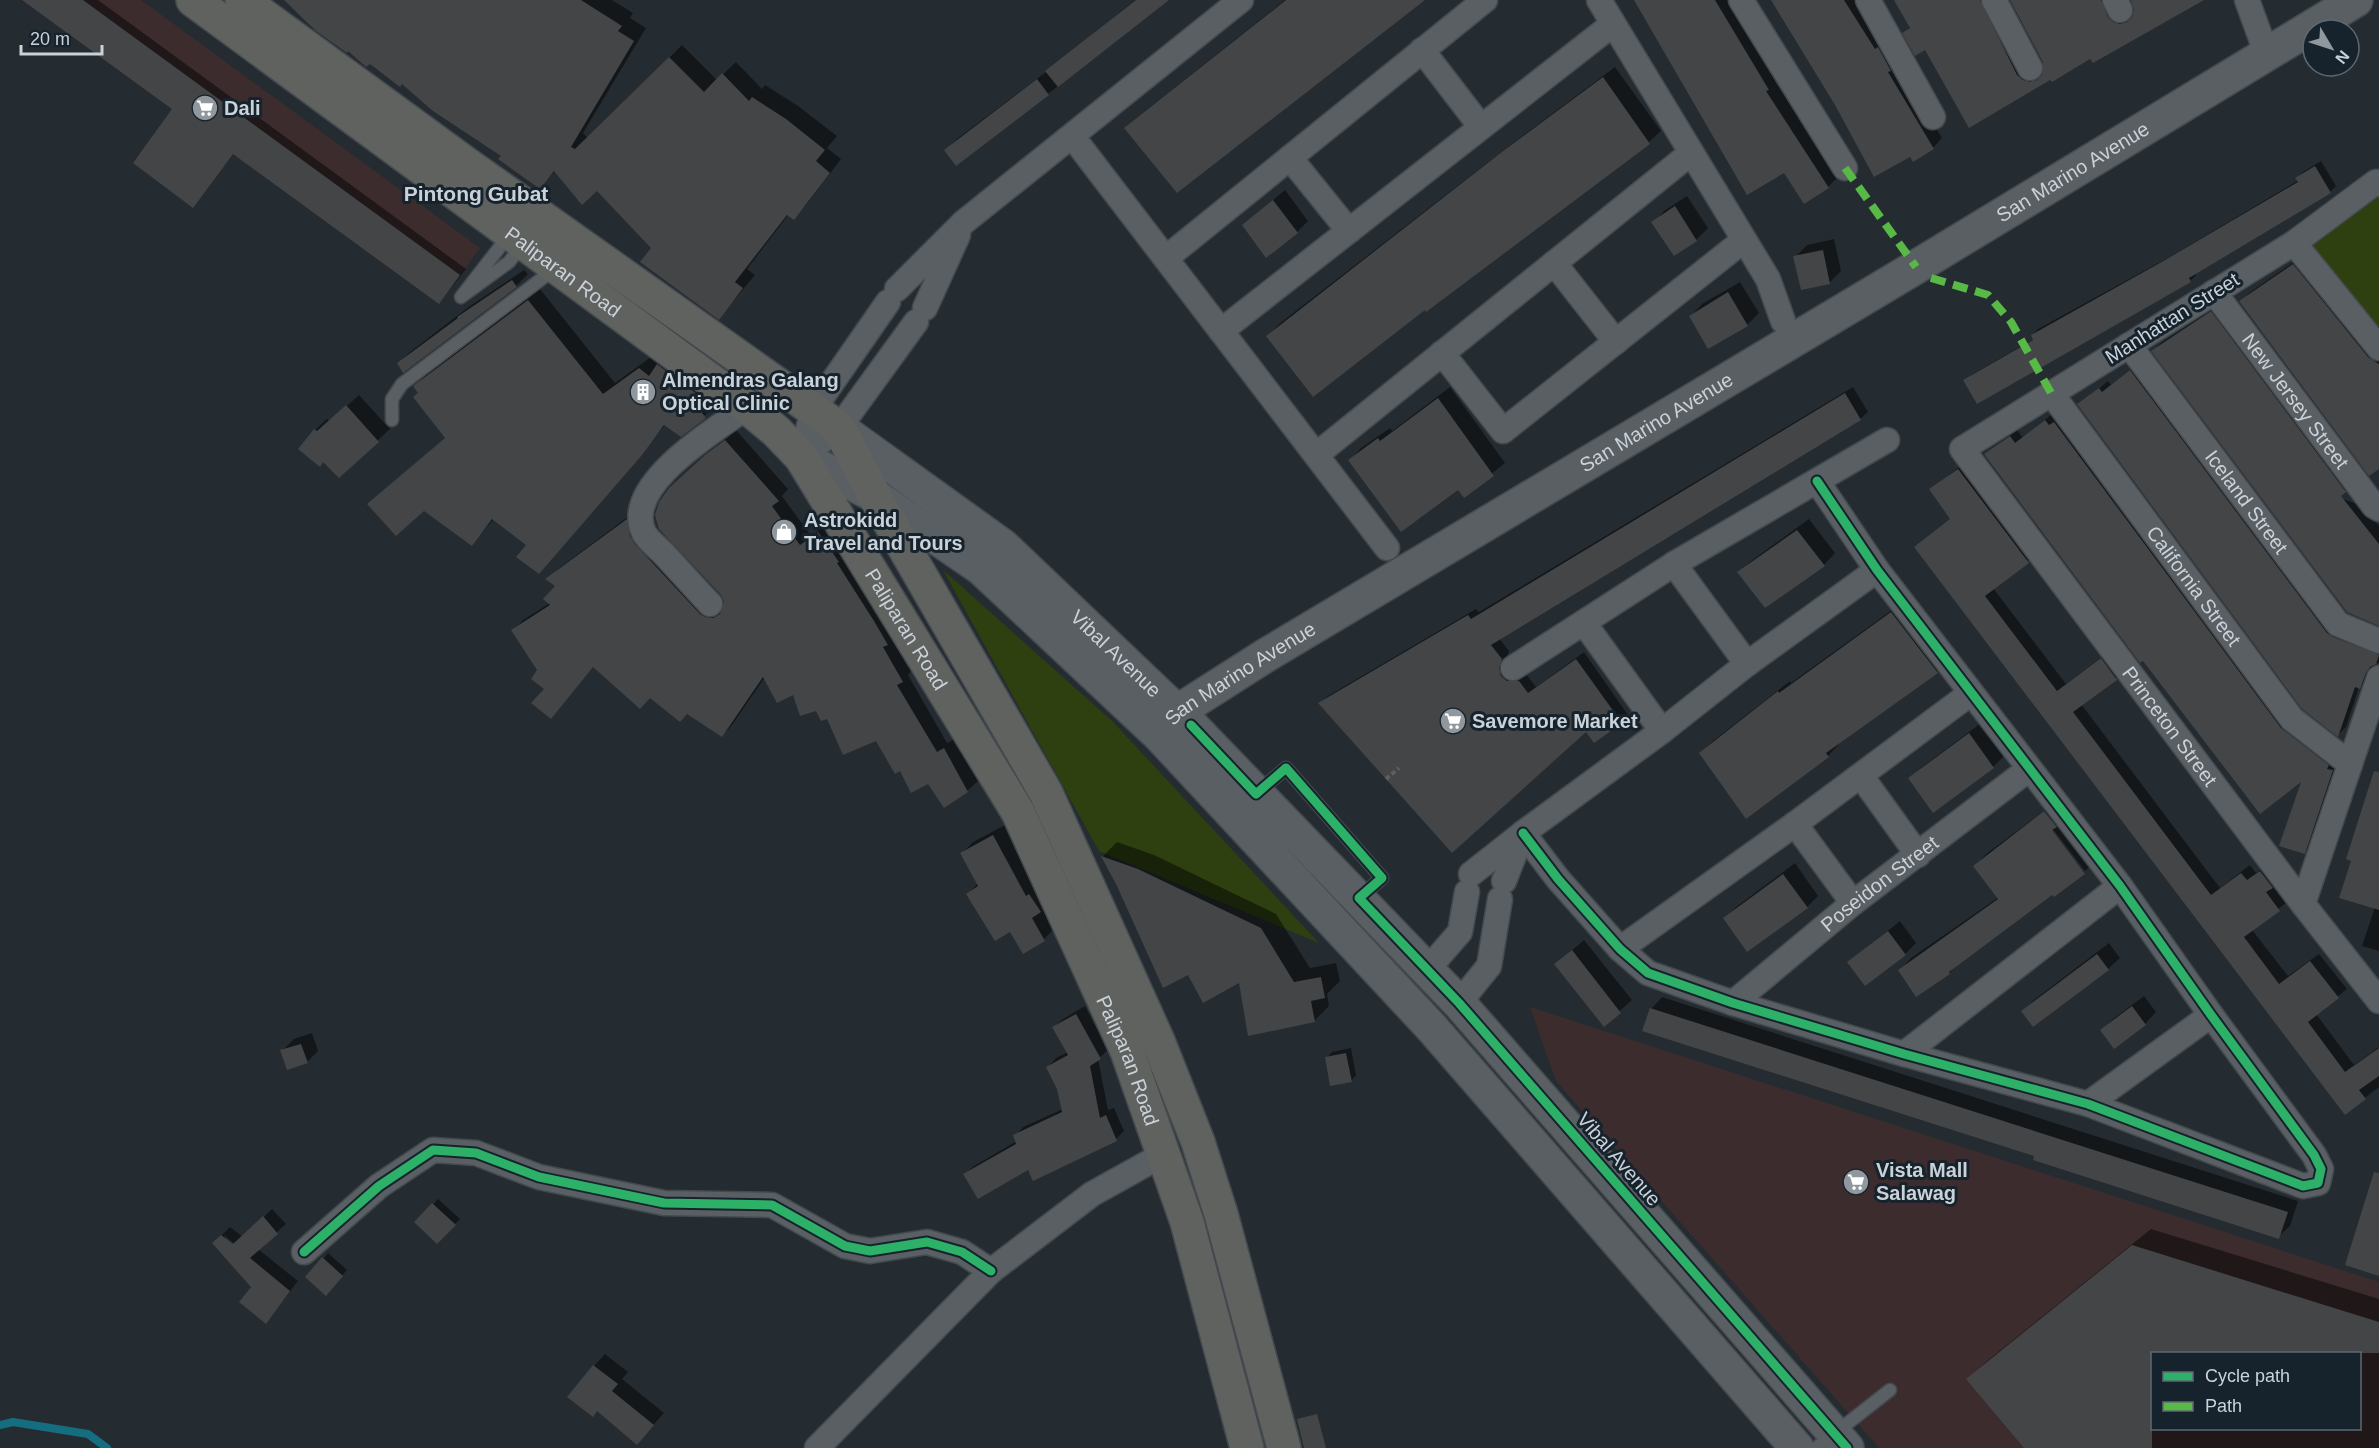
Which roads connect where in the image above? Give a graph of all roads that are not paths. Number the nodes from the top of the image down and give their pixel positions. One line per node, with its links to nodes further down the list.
1 (194, 0): 27 (main road, Paliparan Road)
2 (242, 0): 42 (main road, Paliparan Road)
3 (1241, 0): 20 (street)
4 (1485, 0): 14 (street)
5 (1599, 0): 13 (street)
6 (1741, 0): 23 (street)
7 (1868, 0): 18 (street)
8 (1994, 0): 17 (street)
9 (2247, 0): 15 (street)
10 (2356, 0): 15 (main road, San Marino Avenue)
11 (2379, 9): 12 (main road)
12 (2361, 20)
13 (1613, 24): 19 (street); 21 (street)
14 (1422, 50): 19 (street); 22 (street)
15 (2267, 56): 62 (main road, San Marino Avenue)
16 (2301, 56): 62 (main road, San Marino Avenue)
17 (2030, 68)
18 (1933, 117)
19 (1481, 128): 26 (street)
20 (1072, 136): 25 (street); 30 (street)
21 (1691, 153): 28 (street); 31 (street)
22 (1290, 158): 26 (street); 30 (street)
23 (1845, 168)
24 (2379, 184): 29 (street, Manhattan Street)
25 (964, 222): 42 (street); 44 (street)
26 (1349, 231): 35 (street)
27 (517, 238): 27 (lane); 32 (main road, Paliparan Road)
28 (1744, 240): 34 (street); 36 (street)
29 (2294, 243): 33 (street, Manhattan Street); 38 (street)
30 (1166, 258): 35 (street)
31 (1554, 263): 36 (street); 39 (street)
32 (557, 267): 41 (main road, Paliparan Road); 43 (lane)
33 (2214, 292): 37 (street, Manhattan Street); 51 (street, New Jersey Street)
34 (1783, 321)
35 (1221, 331): 47 (street)
36 (1616, 342): 39 (street)
37 (2129, 345): 40 (street, Manhattan Street); 57 (street, Iceland Street)
38 (2379, 348)
39 (1442, 353): 47 (street)
40 (2051, 393): 46 (street, Manhattan Street); 64 (street, California Street)
41 (747, 407): 48 (main road, Paliparan Road); 55 (street)
42 (813, 410): 44 (main road, Paliparan Road); 48 (street)
43 (392, 420)
44 (839, 428): 48 (street); 50 (main road, Paliparan Road); 62 (main road, Vibal Avenue)
45 (1887, 440): 49 (street)
46 (1962, 449): 72 (street, Princeton Street)
47 (1316, 455): 52 (street)
48 (801, 457): 50 (main road, Vibal Avenue); 82 (main road, Paliparan Road)
49 (1817, 481): 53 (street); 54 (street)
50 (874, 495): 62 (main road, Vibal Avenue); 89 (main road, Paliparan Road)
51 (2379, 508)
52 (1387, 548)
53 (1674, 564): 56 (street); 58 (street)
54 (1877, 570): 58 (street); 61 (street)
55 (710, 604)
56 (1584, 623): 59 (street); 63 (street)
57 (2379, 641)
58 (1747, 664): 63 (street)
59 (1513, 668)
60 (2379, 678): 64 (street)
61 (1971, 693): 65 (street); 66 (street)
62 (1175, 724): 74 (main road, Vibal Avenue); 75 (main road, Vibal Avenue)
63 (1662, 731): 68 (street)
64 (2350, 764): 72 (street)
65 (2029, 770): 69 (street, Poseidon Street); 70 (street)
66 (1861, 776): 67 (street); 69 (street)
67 (1795, 824): 71 (street); 73 (street)
68 (1522, 832): 73 (street); 74 (street); 77 (street)
69 (1918, 855): 71 (street, Poseidon Street)
70 (2120, 886): 79 (street); 80 (street)
71 (1853, 903): 78 (street, Poseidon Street)
72 (2303, 904): 76 (street, Princeton Street)
73 (1620, 949): 78 (street)
74 (1418, 961): 75 (main road); 77 (main road, Vibal Avenue)
75 (1384, 977): 90 (main road, Vibal Avenue)
76 (2379, 1001)
77 (1459, 1003): 86 (main road, Vibal Avenue)
78 (1732, 1003): 80 (street)
79 (2211, 1015): 81 (street); 81 (street)
80 (1904, 1054): 81 (street)
81 (2088, 1104)
82 (1164, 1154): 84 (street); 88 (main road, Paliparan Road)
83 (304, 1252): 84 (street)
84 (992, 1271): 87 (street)
85 (1890, 1390): 86 (lane)
86 (1832, 1443)
87 (817, 1448)
88 (1247, 1448)
89 (1284, 1448)
90 (1797, 1448)

